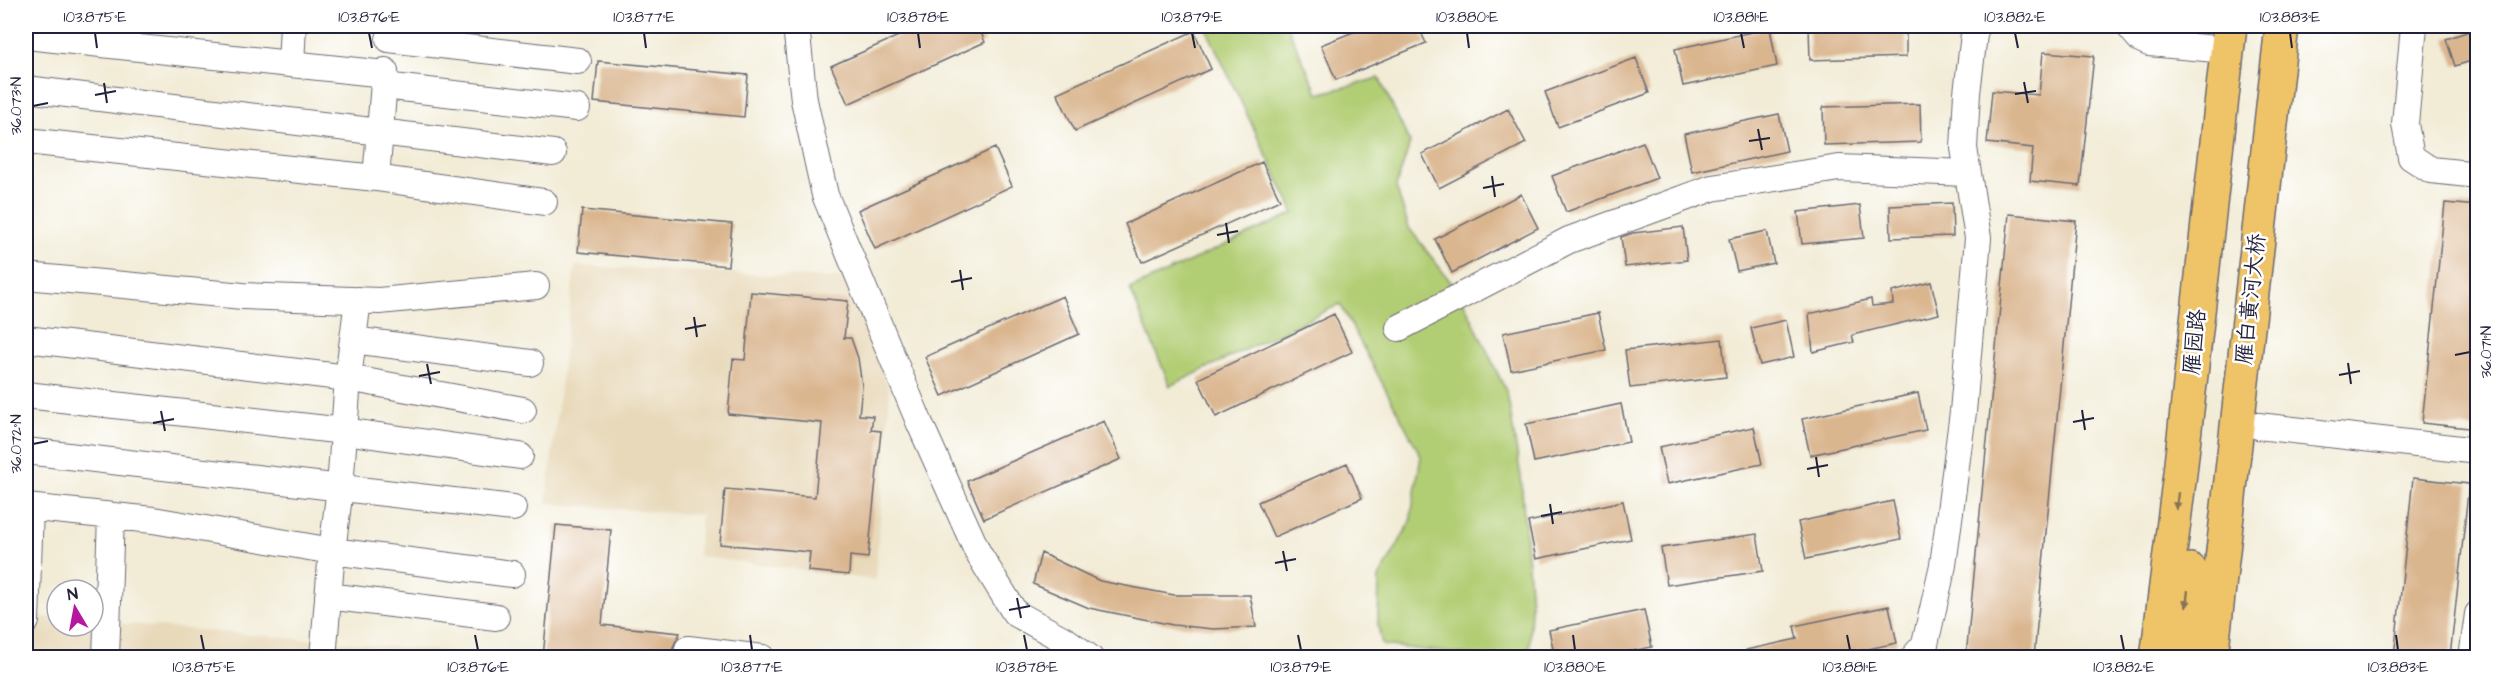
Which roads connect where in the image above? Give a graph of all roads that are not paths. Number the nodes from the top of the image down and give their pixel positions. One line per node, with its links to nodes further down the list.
1 (293, 26): 13 (street)
2 (796, 26): 53 (street)
3 (1975, 26): 20 (street)
4 (2129, 26): 11 (street)
5 (2251, 26): 56 (main road, 雁白黄河大桥, one-way to 56)
6 (2282, 26): 57 (main road, 雁白黄河大桥)
7 (2300, 26): 34 (main road)
8 (2414, 26): 21 (street)
9 (390, 32): 12 (street); 14 (street)
10 (26, 36): 13 (street)
11 (2229, 38): 55 (main road, 雁园路, one-way to 55)
12 (578, 62)
13 (291, 64): 14 (street)
14 (384, 80): 16 (street); 17 (street)
15 (26, 89): 17 (street)
16 (577, 108)
17 (379, 132): 19 (street); 22 (street)
18 (26, 141): 22 (street)
19 (553, 153)
20 (1967, 173): 27 (street); 54 (street)
21 (2478, 175)
22 (376, 178): 23 (street)
23 (544, 202)
24 (26, 276): 26 (street)
25 (536, 286): 26 (street)
26 (358, 300): 29 (street)
27 (1399, 328)
28 (26, 339): 31 (street)
29 (353, 340): 30 (street); 31 (street)
30 (530, 363)
31 (348, 378): 33 (street); 35 (street)
32 (26, 395): 35 (street)
33 (523, 410)
34 (2258, 426): 37 (street); 58 (main road)
35 (345, 431): 38 (street); 39 (street)
36 (26, 451): 39 (street)
37 (2478, 451)
38 (520, 456)
39 (340, 488): 41 (street); 43 (street)
40 (28, 508): 42 (street); 48 (street)
41 (513, 508)
42 (111, 516): 43 (street); 49 (street)
43 (332, 551): 44 (street); 45 (street)
44 (512, 574)
45 (328, 596): 47 (street); 50 (street)
46 (2478, 614): 59 (street)
47 (496, 617)
48 (26, 621)
49 (106, 657)
50 (323, 657)
51 (687, 657): 52 (street)
52 (763, 657)
53 (1090, 657)
54 (1913, 657)
55 (2157, 657)
56 (2181, 657)
57 (2211, 657)
58 (2233, 657)
59 (2472, 657)

